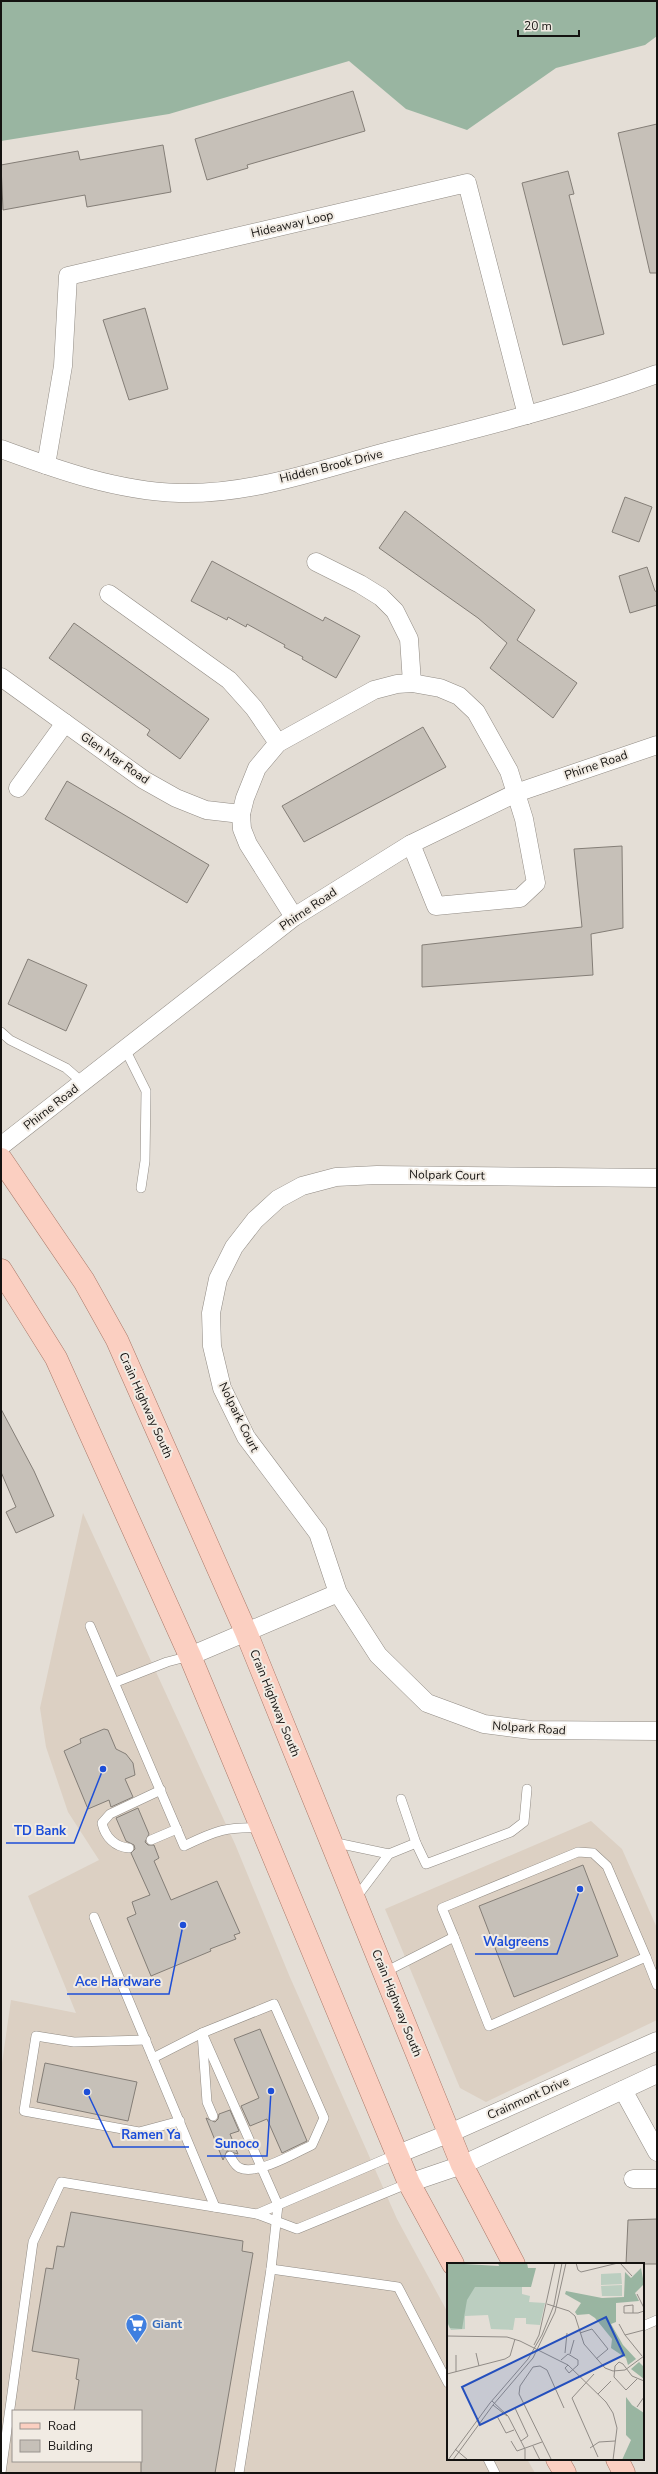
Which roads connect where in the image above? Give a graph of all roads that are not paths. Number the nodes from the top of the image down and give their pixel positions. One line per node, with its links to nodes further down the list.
1 (657, 374): 2 (street, Hidden Brook Drive)
2 (527, 415): 4 (street, Hidden Brook Drive); 4 (street, Hideaway Loop)
3 (1, 449): 4 (street, Hidden Brook Drive)
4 (46, 465)
5 (316, 562): 8 (street)
6 (109, 594): 10 (street)
7 (1, 677): 9 (street, Glen Mar Road)
8 (412, 683): 10 (street); 13 (street)
9 (65, 723): 12 (street); 14 (street, Glen Mar Road)
10 (278, 743): 14 (street)
11 (657, 745): 13 (street, Phirne Road)
12 (18, 788)
13 (516, 793): 15 (street, Phirne Road); 15 (street)
14 (241, 814): 16 (street)
15 (411, 844): 16 (street, Phirne Road)
16 (294, 917): 18 (street, Phirne Road)
17 (1, 1032): 19 (lane)
18 (125, 1049): 19 (street, Phirne Road); 23 (lane)
19 (82, 1082): 20 (street, Phirne Road)
20 (1, 1146)
21 (1, 1159): 27 (main road, Crain Highway South)
22 (657, 1178): 25 (street, Nolpark Court)
23 (141, 1188)
24 (1, 1270): 28 (main road)
25 (338, 1593): 27 (street); 30 (street, Nolpark Road)
26 (90, 1626): 29 (lane)
27 (246, 1632): 28 (street); 37 (main road, Crain Highway South)
28 (190, 1656): 29 (lane); 34 (main road)
29 (116, 1682): 32 (lane)
30 (657, 1731)
31 (527, 1789): 38 (lane)
32 (161, 1790): 35 (lane); 39 (lane)
33 (400, 1799): 38 (lane)
34 (262, 1828): 35 (lane); 57 (main road)
35 (177, 1829): 36 (lane)
36 (151, 1840)
37 (332, 1842): 40 (lane); 41 (main road, Crain Highway South)
38 (416, 1843): 40 (lane)
39 (129, 1848)
40 (389, 1854): 41 (lane)
41 (355, 1900): 45 (main road, Crain Highway South)
42 (94, 1917): 48 (lane)
43 (454, 1937): 44 (lane); 44 (lane); 45 (lane)
44 (646, 1957): 46 (lane)
45 (384, 1972): 55 (main road, Crain Highway South)
46 (657, 1985)
47 (202, 2033): 50 (lane); 53 (lane); 60 (lane); 60 (lane)
48 (146, 2040): 50 (lane); 54 (lane)
49 (657, 2041): 55 (street, Crainmont Drive)
50 (153, 2058): 54 (lane)
51 (657, 2074): 52 (street)
52 (623, 2090): 56 (street); 59 (street)
53 (212, 2116)
54 (180, 2121): 65 (lane)
55 (450, 2133): 57 (street, Crainmont Drive); 59 (main road, Crain Highway South)
56 (657, 2152)
57 (398, 2154): 63 (main road); 64 (lane)
58 (230, 2156): 60 (lane)
59 (462, 2166): 63 (street); 69 (main road, Crain Highway South)
60 (261, 2168): 64 (lane)
61 (633, 2179): 62 (street)
62 (657, 2179)
63 (410, 2183): 67 (lane); 68 (main road)
64 (278, 2205): 66 (lane); 67 (lane)
65 (215, 2207): 66 (lane); 78 (lane)
66 (257, 2214): 67 (lane)
67 (278, 2222): 70 (lane)
68 (452, 2263)
69 (513, 2263)
70 (271, 2268): 74 (lane); 79 (lane)
71 (644, 2319): 72 (lane)
72 (657, 2319): 73 (lane)
73 (644, 2326)
74 (447, 2380)
75 (488, 2460): 80 (lane)
76 (558, 2460): 81 (main road)
77 (618, 2460): 82 (main road)
78 (1, 2473)
79 (239, 2473)
80 (495, 2473)
81 (565, 2473)
82 (624, 2473)

